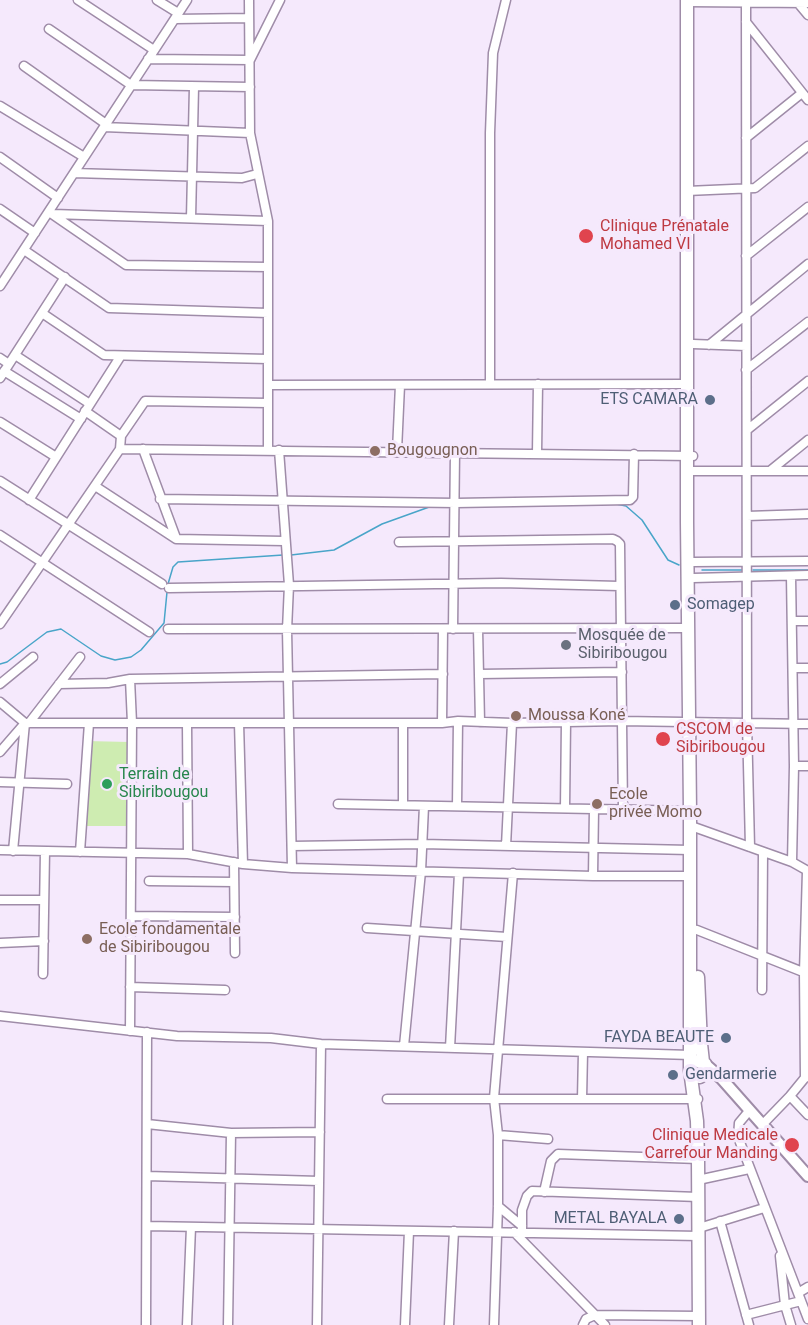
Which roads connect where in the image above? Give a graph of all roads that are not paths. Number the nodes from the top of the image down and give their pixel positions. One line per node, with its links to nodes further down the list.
1 (78, 0): 15 (street)
2 (157, 0): 11 (street)
3 (187, 0): 11 (street)
4 (249, 0): 12 (street)
5 (280, 0): 17 (street)
6 (506, 0): 66 (street)
7 (689, 1): 8 (street); 36 (highway)
8 (746, 1): 9 (street); 13 (street)
9 (797, 2): 10 (street)
10 (808, 15)
11 (176, 16): 12 (street); 15 (street)
12 (249, 18): 17 (street)
13 (746, 22): 22 (street); 28 (street)
14 (49, 29): 19 (street)
15 (154, 50): 16 (street)
16 (148, 59): 17 (street); 19 (street)
17 (250, 60): 21 (street)
18 (24, 66): 25 (street)
19 (131, 85): 20 (street); 25 (street)
20 (194, 87): 21 (street); 26 (street)
21 (250, 87): 27 (street)
22 (802, 93): 23 (street); 28 (street)
23 (808, 100)
24 (0, 106): 31 (street)
25 (105, 125): 26 (street); 31 (street)
26 (193, 131): 27 (street); 34 (street)
27 (250, 133): 33 (street)
28 (746, 138): 35 (street)
29 (808, 146): 35 (street)
30 (0, 157): 37 (street)
31 (84, 157): 32 (street)
32 (74, 173): 34 (street); 37 (street)
33 (257, 174): 34 (street); 42 (street)
34 (192, 176): 41 (street)
35 (746, 190): 36 (street); 45 (street)
36 (690, 191): 56 (highway); 68 (highway)
37 (58, 198): 40 (street)
38 (808, 207): 45 (street)
39 (0, 209): 43 (street)
40 (50, 213): 41 (street); 43 (street); 48 (street)
41 (191, 218): 42 (street)
42 (268, 221): 48 (street)
43 (35, 233): 44 (street)
44 (24, 250): 49 (street); 50 (street)
45 (746, 256): 54 (street)
46 (808, 264): 54 (street)
47 (0, 265): 49 (street)
48 (268, 267): 53 (street)
49 (10, 272): 51 (street)
50 (65, 277): 52 (street); 53 (street)
51 (0, 286)
52 (42, 313): 59 (street); 60 (street)
53 (268, 313): 62 (street)
54 (746, 314): 57 (street); 58 (street)
55 (808, 322): 63 (street)
56 (693, 344): 57 (street); 85 (highway)
57 (709, 345): 58 (street)
58 (746, 346): 63 (street)
59 (15, 355): 64 (street); 72 (street)
60 (120, 357): 62 (street); 72 (street)
61 (0, 358): 64 (street)
62 (268, 359): 69 (street)
63 (747, 370): 74 (street)
64 (4, 371): 72 (street)
65 (808, 381): 74 (street)
66 (490, 384): 67 (street); 70 (street)
67 (538, 384): 68 (street); 83 (street)
68 (687, 384): 85 (highway)
69 (268, 385): 70 (street); 71 (street)
70 (400, 385): 81 (street)
71 (268, 403): 75 (street); 79 (street)
72 (85, 411): 75 (street); 86 (street)
73 (0, 422): 86 (street)
74 (747, 430): 87 (street)
75 (121, 436): 77 (street)
76 (808, 440): 88 (street)
77 (120, 449): 78 (street); 92 (street)
78 (143, 449): 79 (street); 93 (street)
79 (268, 450): 80 (street)
80 (279, 450): 81 (street); 95 (street)
81 (397, 451): 82 (street)
82 (455, 452): 83 (street); 96 (street)
83 (537, 453): 84 (street)
84 (634, 454): 85 (street); 96 (street)
85 (690, 456): 89 (highway)
86 (56, 457): 94 (street)
87 (747, 470): 88 (street); 89 (street); 98 (street)
88 (771, 470): 90 (street)
89 (690, 471): 107 (highway); 121 (highway)
90 (808, 471)
91 (0, 481): 94 (street)
92 (95, 486): 99 (street); 101 (street)
93 (160, 499): 95 (street); 101 (street)
94 (29, 500): 99 (street)
95 (283, 500): 96 (street); 102 (street)
96 (456, 502): 104 (street)
97 (808, 514): 98 (street)
98 (747, 516): 108 (street)
99 (68, 525): 106 (street); 114 (street)
100 (0, 535): 106 (street)
101 (176, 539): 102 (street)
102 (284, 541): 114 (street)
103 (399, 542): 104 (street)
104 (455, 542): 113 (street); 115 (street)
105 (808, 561): 108 (street)
106 (42, 562): 118 (street); 126 (street)
107 (693, 562): 108 (street); 112 (highway)
108 (747, 562): 111 (street)
109 (808, 575): 110 (street)
110 (791, 576): 111 (street); 116 (street)
111 (747, 577): 112 (street); 153 (street)
112 (693, 578): 143 (highway)
113 (454, 584): 114 (street); 115 (street); 119 (street)
114 (289, 585): 125 (street)
115 (619, 586): 120 (street)
116 (792, 621): 117 (street); 129 (street)
117 (808, 621)
118 (0, 624)
119 (453, 628): 123 (street); 124 (street)
120 (621, 628): 121 (street); 124 (street); 131 (street)
121 (688, 628): 143 (highway)
122 (168, 629): 125 (street)
123 (443, 629): 125 (street); 132 (street)
124 (478, 629): 133 (street)
125 (287, 630): 134 (street)
126 (149, 632)
127 (33, 657): 136 (street)
128 (80, 657): 137 (street)
129 (793, 668): 130 (street); 154 (street)
130 (808, 668)
131 (622, 672): 133 (street); 140 (street)
132 (443, 674): 134 (street); 151 (street)
133 (479, 674): 141 (street)
134 (288, 676): 135 (street); 149 (street)
135 (130, 679): 137 (street); 146 (street)
136 (0, 684)
137 (59, 684): 144 (street)
138 (0, 702): 144 (street)
139 (458, 721): 141 (street); 151 (street); 165 (street)
140 (622, 721): 142 (street); 143 (street); 169 (street)
141 (480, 722): 152 (street)
142 (566, 722): 152 (street); 167 (street)
143 (693, 722): 153 (street); 170 (highway)
144 (27, 723): 145 (street); 156 (street); 160 (street)
145 (89, 723): 146 (street); 181 (street)
146 (132, 723): 147 (street); 183 (street)
147 (188, 723): 148 (street); 184 (street)
148 (239, 723): 149 (street); 186 (street)
149 (289, 723): 150 (street); 173 (street)
150 (403, 723): 151 (street); 163 (street)
151 (442, 723)
152 (512, 723): 166 (street)
153 (747, 723): 154 (street); 175 (street)
154 (793, 724): 155 (street); 157 (street)
155 (808, 724)
156 (0, 753)
157 (794, 766): 158 (street); 185 (street)
158 (808, 766)
159 (0, 782): 160 (street)
160 (19, 783): 161 (street); 179 (street)
161 (67, 784)
162 (338, 804): 163 (street)
163 (403, 805): 164 (street)
164 (424, 806): 165 (street); 172 (street)
165 (456, 806): 166 (street)
166 (508, 807): 167 (street); 174 (street)
167 (565, 808): 168 (street)
168 (594, 809): 169 (street); 176 (street)
169 (623, 810): 170 (street)
170 (693, 811): 171 (highway)
171 (693, 828): 175 (street); 178 (highway); 201 (highway)
172 (422, 844): 173 (street); 174 (street); 188 (street)
173 (292, 846): 187 (street)
174 (506, 846): 176 (street)
175 (750, 847): 182 (street)
176 (594, 848): 178 (street); 192 (street)
177 (0, 850): 179 (street)
178 (690, 850): 193 (highway)
179 (13, 851): 180 (street)
180 (45, 851): 181 (street); 197 (street)
181 (80, 852): 183 (street)
182 (763, 852): 185 (street); 208 (street)
183 (131, 853): 184 (street); 198 (street)
184 (188, 854): 186 (street)
185 (792, 862): 189 (street)
186 (238, 863): 187 (street); 195 (street)
187 (292, 868): 188 (street)
188 (421, 871): 190 (street); 202 (street)
189 (807, 871): 209 (street)
190 (459, 873): 191 (street); 203 (street)
191 (513, 873): 192 (street); 204 (street)
192 (593, 876): 193 (street)
193 (690, 876): 223 (highway)
194 (149, 881): 195 (street)
195 (234, 882): 199 (street)
196 (0, 900): 197 (street)
197 (44, 900): 205 (street)
198 (131, 916): 199 (street); 211 (street)
199 (235, 917): 207 (street)
200 (367, 928): 202 (street)
201 (697, 930): 208 (street); 223 (highway)
202 (416, 932): 203 (street); 219 (street)
203 (456, 934): 204 (street); 220 (street)
204 (507, 937): 221 (street)
205 (44, 941): 206 (street); 210 (street)
206 (0, 943)
207 (235, 953)
208 (761, 955): 209 (street); 213 (street)
209 (806, 973): 215 (street)
210 (43, 974)
211 (130, 987): 212 (street); 216 (street)
212 (225, 990)
213 (762, 990)
214 (0, 1016): 216 (street)
215 (806, 1021): 224 (street)
216 (130, 1031): 217 (street)
217 (147, 1032): 218 (street); 232 (street)
218 (321, 1044): 219 (street); 234 (street)
219 (404, 1046): 220 (street)
220 (450, 1048): 221 (street)
221 (498, 1049): 222 (street); 226 (street)
222 (583, 1052): 223 (street); 228 (street)
223 (698, 1068): 229 (highway); 230 (main road)
224 (806, 1076): 225 (street)
225 (790, 1096): 231 (street); 233 (street)
226 (494, 1098): 227 (street); 228 (street); 236 (street)
227 (387, 1099)
228 (582, 1099): 229 (street)
229 (696, 1099): 238 (highway)
230 (749, 1111): 233 (main road); 239 (street)
231 (808, 1115)
232 (147, 1124): 235 (street); 240 (street)
233 (762, 1125): 241 (main road)
234 (320, 1132): 235 (street); 244 (street)
235 (231, 1133): 242 (street)
236 (498, 1135): 237 (street); 247 (street)
237 (548, 1139)
238 (698, 1159): 243 (highway); 245 (street)
239 (749, 1169): 243 (street); 248 (street)
240 (147, 1176): 242 (street); 250 (street)
241 (808, 1176)
242 (231, 1179): 244 (street); 252 (street)
243 (698, 1180): 246 (highway)
244 (319, 1181): 253 (street)
245 (544, 1192): 246 (street); 254 (street)
246 (698, 1197): 258 (highway)
247 (498, 1206): 254 (street); 257 (street)
248 (764, 1208): 249 (street); 259 (street)
249 (720, 1221): 258 (street); 264 (street)
250 (147, 1226): 251 (street); 267 (street)
251 (191, 1227): 252 (street); 268 (street)
252 (230, 1227): 253 (street); 269 (street)
253 (319, 1229): 255 (street); 270 (street)
254 (519, 1230): 257 (street); 258 (street); 263 (street)
255 (409, 1231): 256 (street); 271 (street)
256 (454, 1232): 257 (street); 272 (street)
257 (497, 1232): 273 (street)
258 (699, 1232): 266 (highway)
259 (781, 1249): 261 (street); 262 (street)
260 (808, 1287): 261 (street)
261 (799, 1297): 262 (street); 265 (street)
262 (785, 1305): 264 (street); 277 (street)
263 (595, 1315): 266 (street); 274 (street); 275 (street)
264 (746, 1315): 276 (street)
265 (808, 1319)
266 (699, 1320)
267 (146, 1325)
268 (187, 1325)
269 (228, 1325)
270 (317, 1325)
271 (405, 1325)
272 (449, 1325)
273 (494, 1325)
274 (583, 1325)
275 (604, 1325)
276 (749, 1325)
277 (790, 1325)

